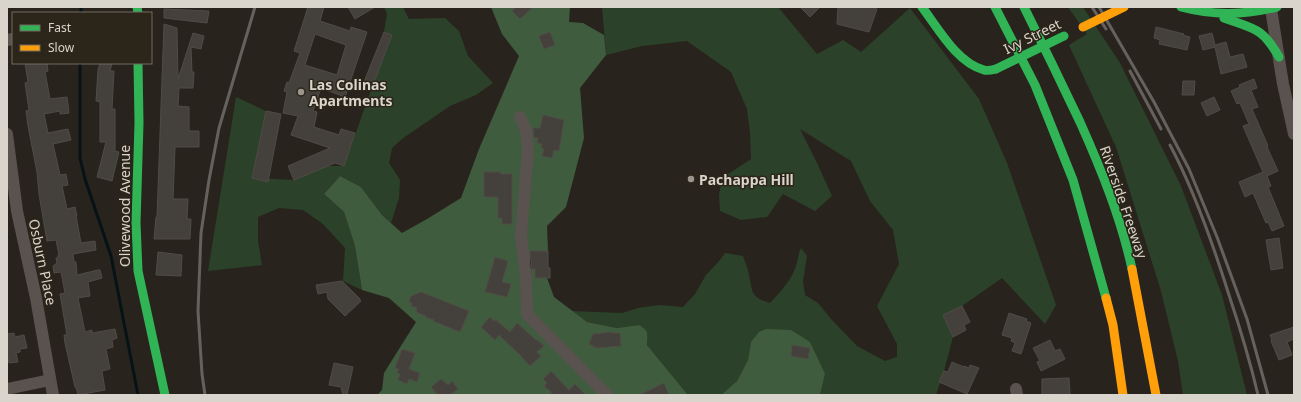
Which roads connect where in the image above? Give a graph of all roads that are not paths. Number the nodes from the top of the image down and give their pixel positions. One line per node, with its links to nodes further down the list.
1 (922, 7): 4 (main road, Ivy Street, bridge)
2 (995, 7): 19 (main road)
3 (1024, 7): 20 (main road, Riverside Freeway)
4 (1125, 7)
5 (1181, 7): 7 (main road)
6 (1274, 8): 7 (main road); 8 (street)
7 (1211, 14): 8 (main road)
8 (1279, 57): 12 (street)
9 (138, 64): 17 (main road, Olivewood Avenue)
10 (520, 117): 18 (street)
11 (7, 134): 13 (street, Osburn Place)
12 (1294, 134)
13 (12, 212): 14 (street, Osburn Place)
14 (50, 380): 15 (street); 16 (street, Osburn Place)
15 (7, 389)
16 (53, 395)
17 (165, 395)
18 (607, 395)
19 (1123, 395)
20 (1156, 395)

